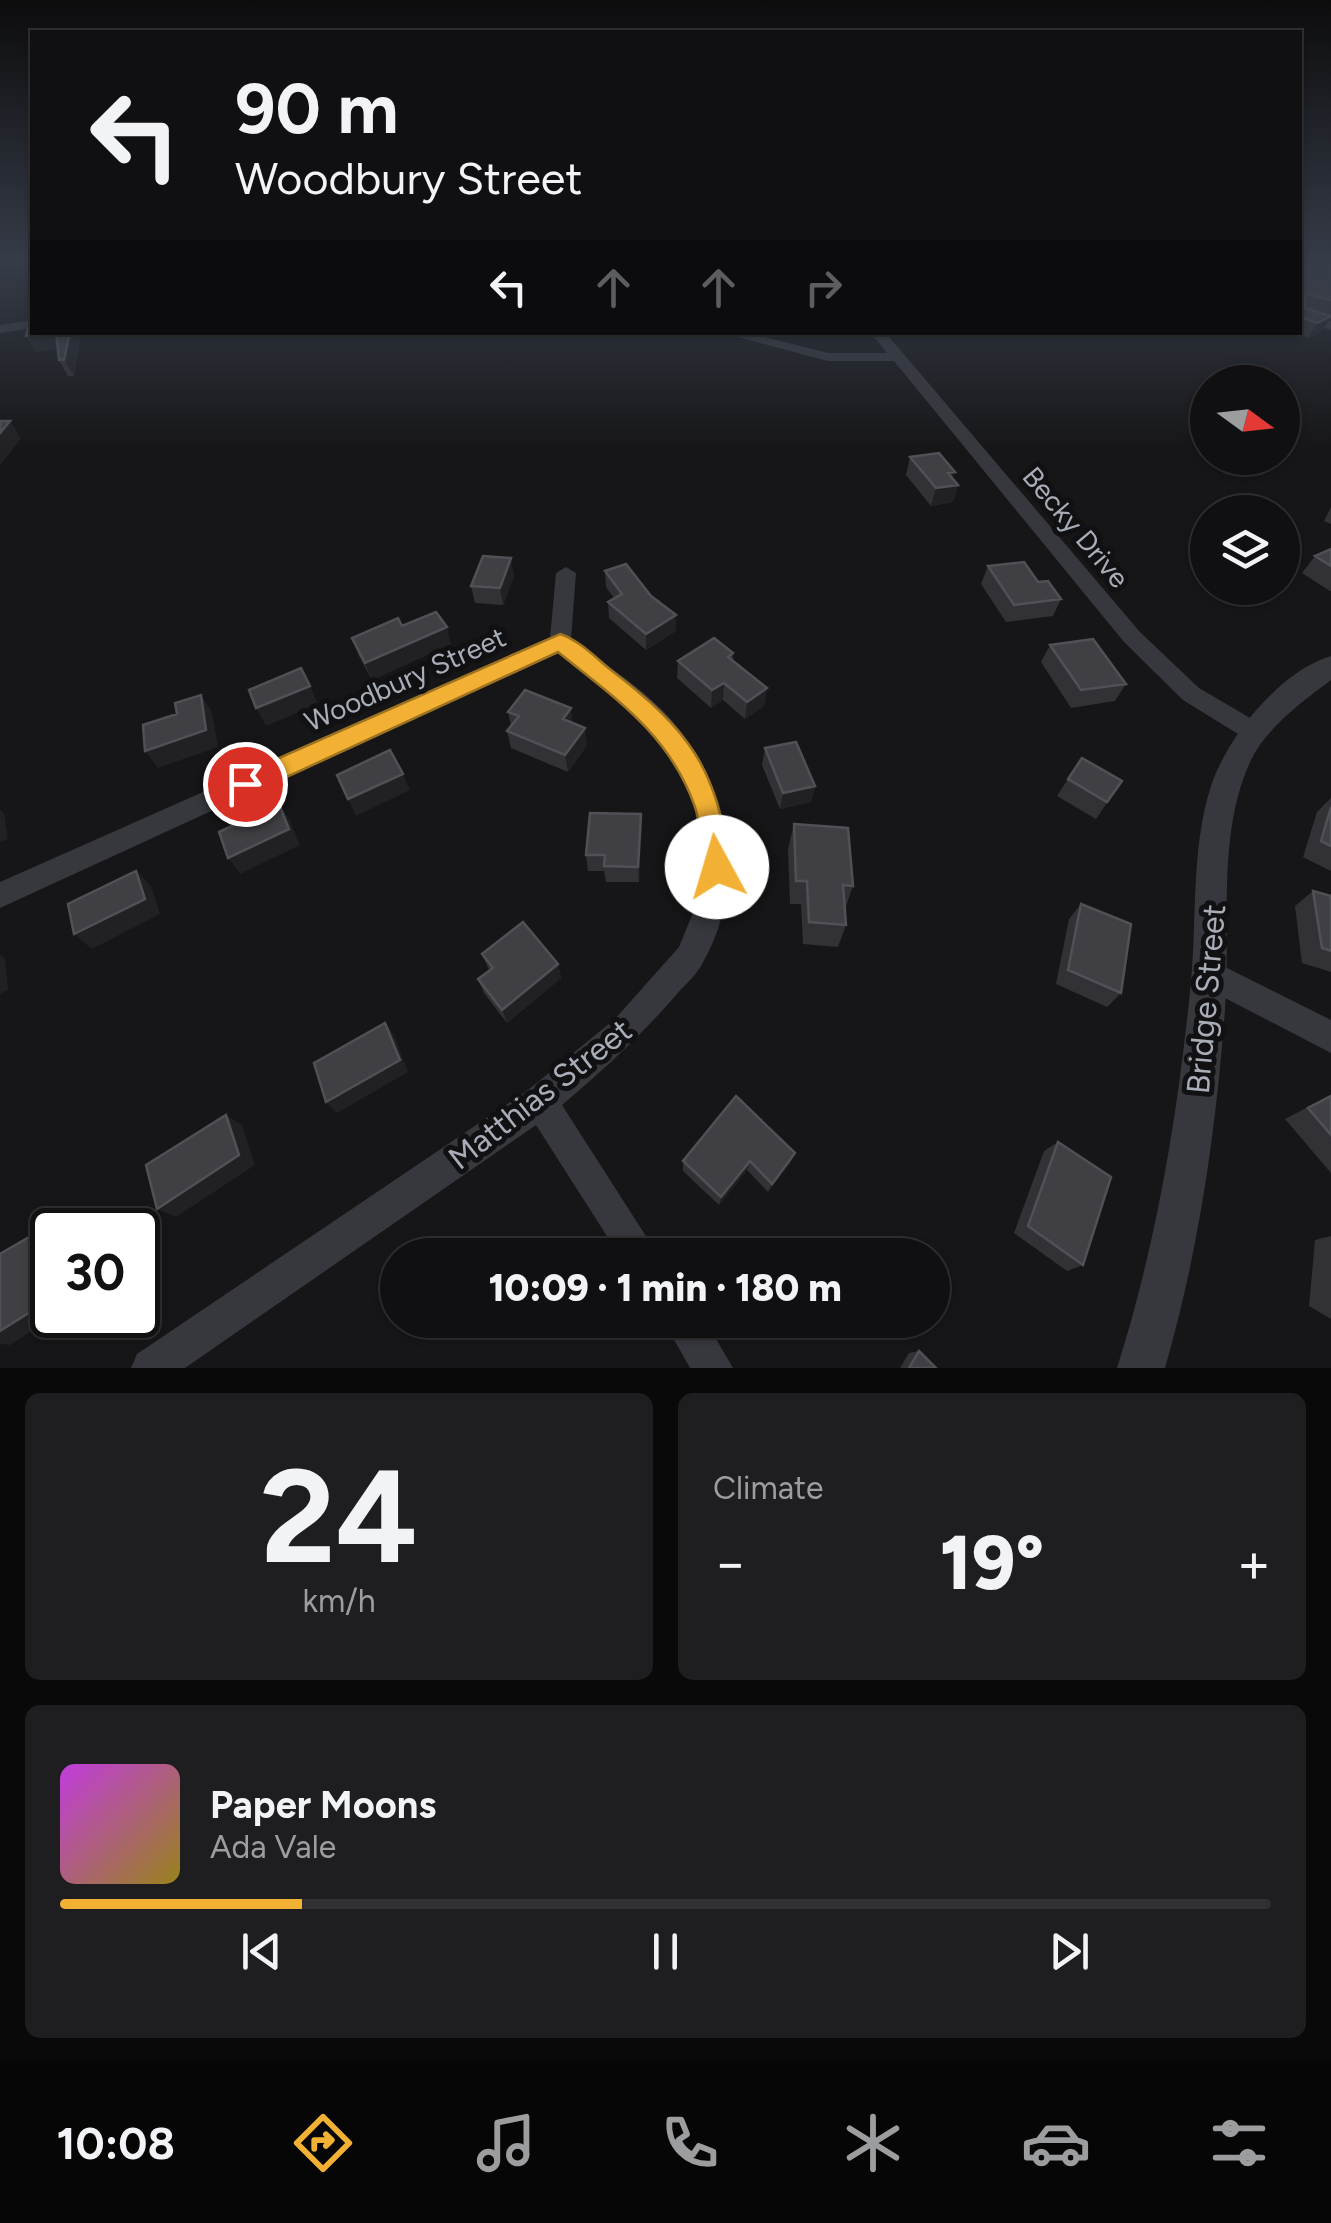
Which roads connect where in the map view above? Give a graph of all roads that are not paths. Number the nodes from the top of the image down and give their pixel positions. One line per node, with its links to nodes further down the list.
1 (30, 324): 2 (street)
2 (0, 329)
3 (738, 335): 5 (street)
4 (880, 335): 5 (street, Becky Drive)
5 (898, 357): 9 (street, Becky Drive)
6 (566, 574): 7 (street)
7 (560, 642): 10 (street, Woodbury Street); 13 (street, Matthias Street)
8 (1331, 666): 9 (street, Bridge Street)
9 (1254, 732): 11 (street, Bridge Street)
10 (0, 895)
11 (1210, 974): 12 (street); 18 (street, Bridge Street)
12 (1331, 1037)
13 (540, 1102): 14 (street); 16 (street, Matthias Street)
14 (629, 1238)
15 (694, 1338): 17 (street)
16 (151, 1368)
17 (713, 1368)
18 (1141, 1368)

